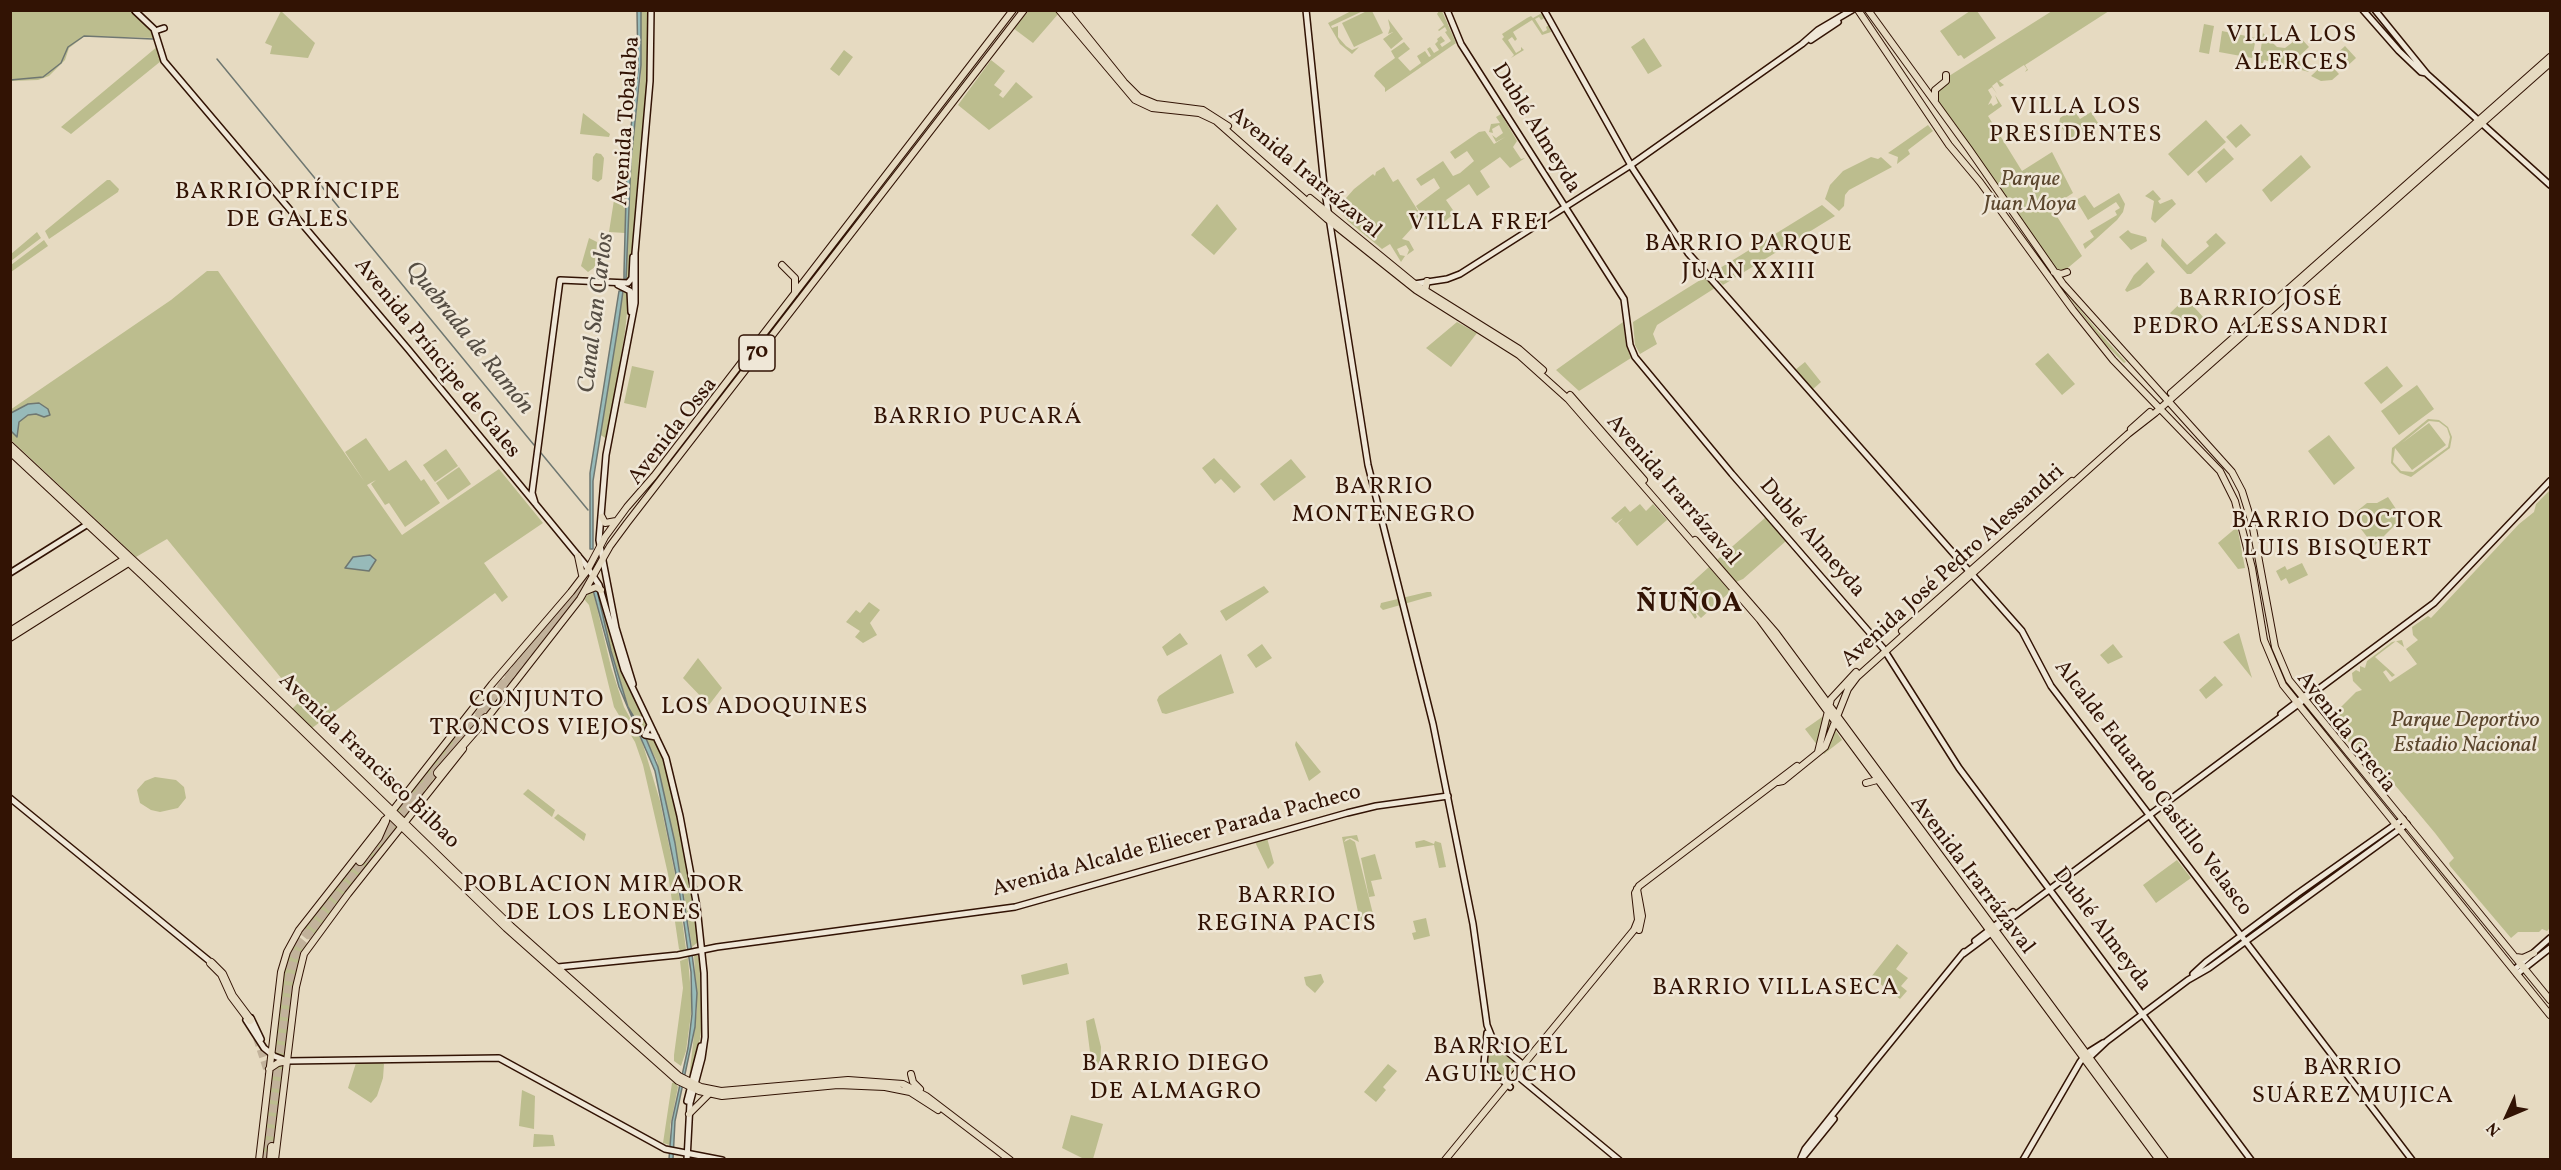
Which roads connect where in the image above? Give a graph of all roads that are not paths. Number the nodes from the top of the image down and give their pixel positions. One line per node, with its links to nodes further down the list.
1 (651, 10): 31 (main road, Avenida Tobalaba)
2 (1013, 10): 15 (main road, Avenida Ossa / 70)
3 (1024, 10): 16 (main road, Avenida Ossa / 70)
4 (1059, 10): 25 (main road, Avenida Irarrázaval)
5 (1066, 10): 25 (main road, Avenida Irarrázaval)
6 (1306, 10): 30 (main road)
7 (1447, 10): 29 (main road, Dublé Almeyda)
8 (1544, 10): 27 (main road, Alcalde Eduardo Castillo Velasco)
9 (1852, 10): 27 (main road)
10 (1858, 10): 45 (main road, Avenida Grecia)
11 (1868, 10): 24 (main road, Avenida Grecia)
12 (2363, 10): 22 (main road)
13 (2375, 10): 22 (main road)
14 (135, 11): 20 (main road, Avenida Príncipe de Gales); 20 (main road, Avenida Príncipe de Gales)
15 (993, 34): 16 (main road); 17 (main road, Avenida Ossa / 70)
16 (996, 44): 19 (main road, Avenida Ossa / 70)
17 (983, 46): 19 (main road); 39 (main road, Avenida Ossa / 70)
18 (2550, 57): 26 (main road)
19 (985, 59): 48 (main road, Avenida Ossa / 70)
20 (164, 61): 50 (main road, Avenida Príncipe de Gales)
21 (2550, 63): 26 (main road)
22 (2427, 74): 26 (main road)
23 (1947, 75): 24 (main road)
24 (1935, 101): 33 (main road, Avenida Grecia)
25 (1219, 121): 30 (main road, Avenida Irarrázaval)
26 (2481, 122): 28 (main road); 44 (main road, Avenida José Pedro Alessandri)
27 (1631, 165): 29 (main road); 60 (main road, Alcalde Eduardo Castillo Velasco)
28 (2550, 186)
29 (1565, 207): 35 (main road); 67 (main road, Dublé Almeyda)
30 (1328, 217): 37 (main road, Avenida Irarrázaval); 40 (main road)
31 (635, 253): 36 (main road); 42 (main road, Avenida Tobalaba)
32 (782, 265): 39 (main road)
33 (2054, 272): 34 (main road); 44 (main road, Avenida Grecia)
34 (2067, 272)
35 (1427, 281): 37 (main road); 38 (main road)
36 (622, 285): 42 (main road); 50 (main road)
37 (1412, 285): 38 (main road, Avenida Irarrázaval); 43 (main road, Avenida Irarrázaval)
38 (1425, 291): 43 (main road, Avenida Irarrázaval)
39 (795, 294): 48 (main road, Avenida Ossa / 70)
40 (1342, 307): 41 (main road); 86 (main road)
41 (1336, 310)
42 (631, 320): 51 (main road, Avenida Tobalaba)
43 (1564, 392): 70 (main road, Avenida Irarrázaval); 74 (main road, Avenida Irarrázaval)
44 (2168, 399): 45 (main road, Avenida José Pedro Alessandri); 72 (main road, Avenida Grecia)
45 (2159, 407): 60 (main road, Avenida José Pedro Alessandri); 73 (main road, Avenida Grecia)
46 (10, 445): 53 (main road, Avenida Francisco Bilbao)
47 (10, 452): 53 (main road, Avenida Francisco Bilbao)
48 (657, 478): 52 (main road, Avenida Ossa / 70); 57 (main road, Avenida Ossa / 70)
49 (2550, 481): 72 (main road)
50 (537, 507): 55 (main road, Avenida Príncipe de Gales)
51 (602, 517): 52 (main road); 54 (main road, Avenida Tobalaba)
52 (616, 521): 54 (main road, Avenida Ossa / 70)
53 (91, 524): 56 (main road, Avenida Francisco Bilbao); 59 (main road)
54 (600, 547): 57 (main road, Avenida Tobalaba); 58 (main road, Avenida Ossa / 70)
55 (578, 556): 58 (main road, Avenida Príncipe de Gales); 62 (main road)
56 (129, 559): 65 (main road); 66 (main road); 80 (main road, Avenida Francisco Bilbao); 81 (main road, Avenida Francisco Bilbao)
57 (602, 560): 61 (main road, Avenida Ossa / 70); 68 (main road, Avenida Tobalaba)
58 (588, 569): 61 (main road, Avenida Tobalaba); 62 (main road, Avenida Ossa / 70)
59 (10, 573)
60 (1970, 573): 67 (main road, Avenida José Pedro Alessandri); 88 (main road, Alcalde Eduardo Castillo Velasco)
61 (594, 576): 63 (main road, Avenida Tobalaba); 64 (main road, Avenida Ossa / 70)
62 (581, 580): 89 (main road, Avenida Ossa / 70)
63 (601, 590): 64 (main road); 68 (main road, Avenida Tobalaba)
64 (585, 592): 75 (main road, Avenida Ossa / 70)
65 (10, 631)
66 (10, 638)
67 (1884, 650): 69 (main road, Avenida José Pedro Alessandri); 71 (main road, Avenida José Pedro Alessandri); 96 (main road, Dublé Almeyda)
68 (621, 654): 103 (main road, Avenida Tobalaba)
69 (1835, 692): 70 (main road); 71 (main road); 74 (main road, Avenida José Pedro Alessandri)
70 (1822, 695): 74 (main road, Avenida Irarrázaval)
71 (1844, 697): 76 (main road, Avenida José Pedro Alessandri)
72 (2303, 699): 73 (main road); 90 (main road, Avenida Grecia)
73 (2296, 704): 88 (main road); 91 (main road, Avenida Grecia)
74 (1828, 708): 76 (main road, Avenida Irarrázaval); 78 (main road)
75 (486, 718): 82 (highway); 92 (main road, Avenida Ossa)
76 (1836, 719): 77 (main road, Avenida Irarrázaval); 79 (main road, Avenida José Pedro Alessandri); 94 (main road, Avenida Irarrázaval)
77 (1841, 730): 79 (main road); 83 (main road, Avenida Irarrázaval)
78 (1824, 731): 79 (main road); 84 (main road)
79 (1832, 732): 84 (main road, Avenida José Pedro Alessandri)
80 (322, 750): 81 (main road); 89 (main road, Avenida Francisco Bilbao)
81 (332, 752): 89 (main road, Avenida Francisco Bilbao)
82 (438, 773)
83 (1877, 780): 85 (main road); 94 (main road, Avenida Irarrázaval)
84 (1779, 782): 124 (main road)
85 (1866, 783)
86 (1448, 796): 103 (main road, Avenida Alcalde Eliecer Parada Pacheco); 118 (main road)
87 (10, 798): 108 (main road)
88 (2148, 814): 96 (main road); 99 (main road, Alcalde Eduardo Castillo Velasco)
89 (389, 816): 92 (main road, Avenida Francisco Bilbao); 95 (highway); 121 (main road, Avenida Ossa)
90 (2405, 822): 91 (main road); 93 (main road); 105 (main road, Avenida Grecia)
91 (2394, 823): 93 (main road, Avenida Grecia); 99 (main road)
92 (403, 824): 98 (main road, Avenida Francisco Bilbao); 123 (main road, Avenida Ossa)
93 (2399, 832): 101 (main road); 112 (main road, Avenida Grecia)
94 (1929, 845): 97 (main road, Avenida Irarrázaval)
95 (360, 861)
96 (2049, 888): 97 (main road); 115 (main road, Dublé Almeyda)
97 (1992, 929): 122 (main road, Avenida Irarrázaval); 135 (main road)
98 (515, 933): 110 (main road, Avenida Francisco Bilbao); 111 (main road, Avenida Francisco Bilbao)
99 (2240, 936): 101 (main road, Alcalde Eduardo Castillo Velasco); 107 (main road)
100 (2550, 938): 102 (main road)
101 (2245, 942): 113 (main road); 148 (main road, Alcalde Eduardo Castillo Velasco)
102 (2548, 947): 104 (main road); 109 (main road)
103 (702, 949): 111 (main road, Avenida Alcalde Eliecer Parada Pacheco); 128 (main road, Avenida Tobalaba)
104 (2534, 953): 105 (main road); 109 (main road)
105 (2516, 957): 109 (main road, Avenida Grecia)
106 (2197, 962): 107 (main road)
107 (2206, 962): 113 (main road)
108 (211, 963): 117 (highway); 121 (main road)
109 (2523, 966): 112 (main road); 114 (main road, Avenida Grecia)
110 (550, 967): 111 (main road); 128 (main road, Avenida Francisco Bilbao)
111 (558, 967): 128 (main road, Avenida Francisco Bilbao)
112 (2516, 972): 116 (main road, Avenida Grecia)
113 (2188, 980): 115 (main road)
114 (2550, 1000)
115 (2143, 1014): 122 (main road); 147 (main road, Dublé Almeyda)
116 (2550, 1015)
117 (250, 1020)
118 (1487, 1025): 119 (main road); 120 (main road)
119 (1495, 1042): 120 (main road); 124 (main road)
120 (1486, 1051): 129 (main road)
121 (269, 1053): 123 (main road); 125 (main road, Avenida Ossa)
122 (2087, 1056): 144 (main road); 145 (main road, Avenida Irarrázaval); 146 (main road, Avenida Irarrázaval)
123 (287, 1061): 125 (main road); 134 (main road); 137 (main road, Avenida Ossa)
124 (1524, 1066): 127 (main road)
125 (269, 1069): 136 (main road, Avenida Ossa)
126 (911, 1074): 131 (main road)
127 (1516, 1076): 129 (main road); 143 (main road)
128 (687, 1083): 130 (main road, Avenida Francisco Bilbao); 131 (main road, Avenida Francisco Bilbao); 132 (main road, Avenida Tobalaba); 134 (main road, Avenida Tobalaba)
129 (1508, 1086): 141 (main road); 142 (main road)
130 (709, 1094): 132 (main road); 139 (main road, Avenida Francisco Bilbao)
131 (926, 1096): 140 (main road, Avenida Francisco Bilbao)
132 (689, 1113): 134 (main road, Avenida Tobalaba)
133 (272, 1147): 137 (highway)
134 (685, 1156): 138 (main road)
135 (1801, 1159)
136 (259, 1160)
137 (273, 1160)
138 (722, 1160)
139 (1004, 1160)
140 (1011, 1160)
141 (1445, 1160)
142 (1450, 1160)
143 (1619, 1160)
144 (2023, 1160)
145 (2159, 1160)
146 (2165, 1160)
147 (2251, 1160)
148 (2412, 1160)

